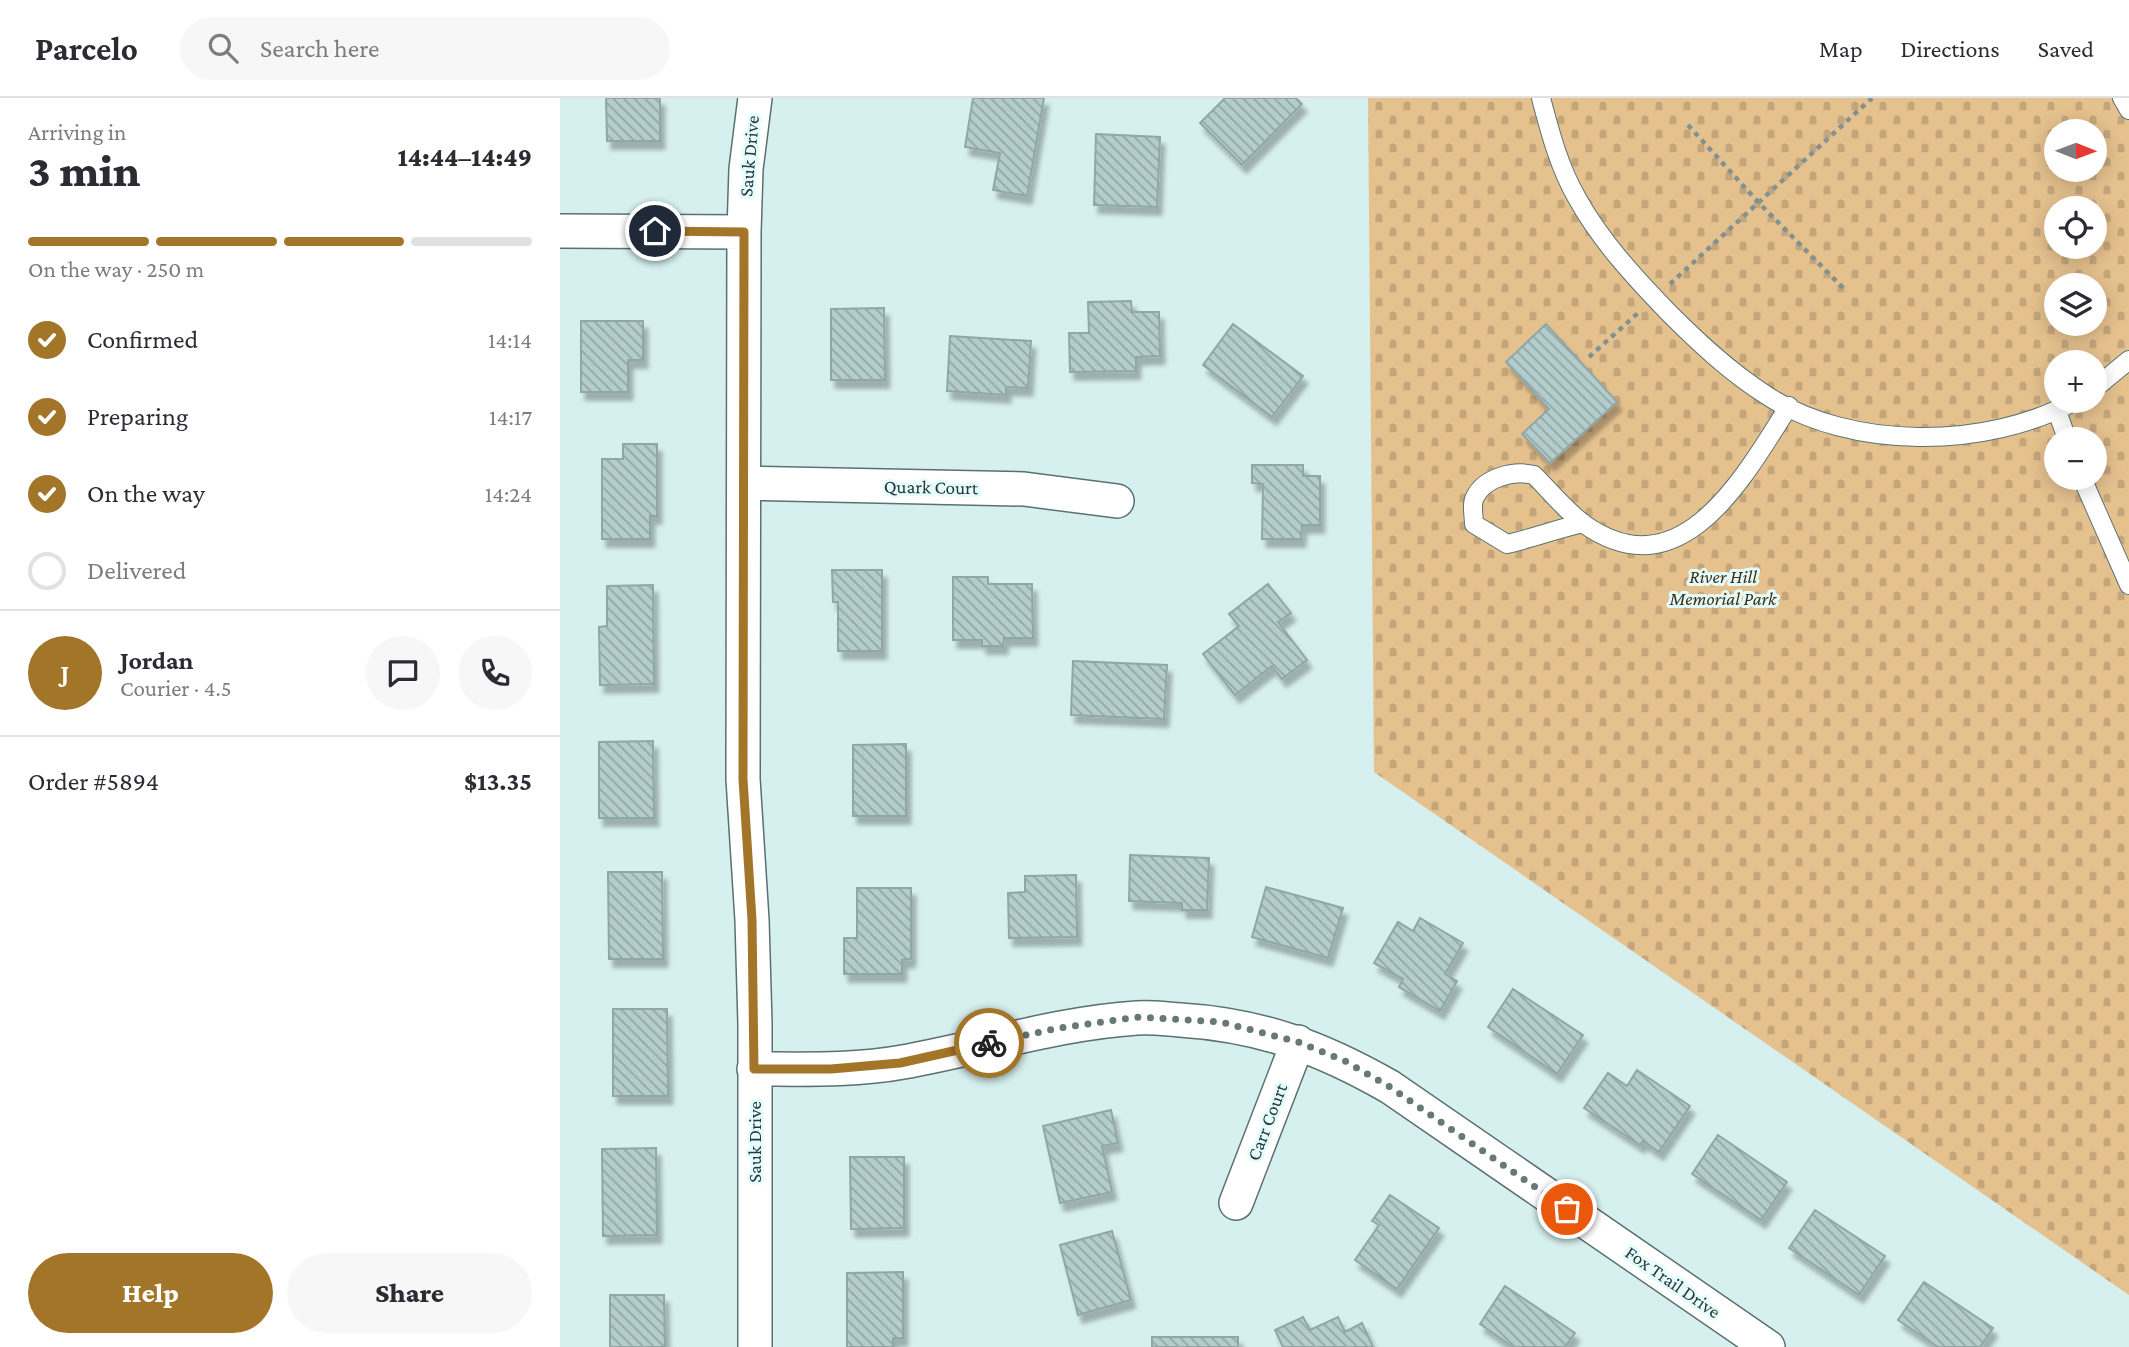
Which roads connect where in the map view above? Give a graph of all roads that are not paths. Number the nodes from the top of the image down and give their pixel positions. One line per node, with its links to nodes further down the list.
1 (755, 98): 6 (street, Sauk Drive)
2 (1541, 98): 9 (lane)
3 (2122, 98): 4 (lane)
4 (2129, 110)
5 (560, 231): 6 (street)
6 (744, 232): 11 (street, Sauk Drive)
7 (2129, 360): 8 (lane)
8 (2107, 378)
9 (1789, 407): 10 (lane); 14 (lane)
10 (2050, 413)
11 (744, 483): 13 (street, Quark Court); 17 (street, Sauk Drive)
12 (2087, 490): 15 (lane)
13 (1117, 501)
14 (1583, 523): 14 (lane)
15 (2129, 585)
16 (1298, 1042): 17 (street, Fox Trail Drive); 18 (street, Carr Court); 20 (street, Fox Trail Drive)
17 (754, 1069): 19 (street, Sauk Drive)
18 (1236, 1203)
19 (755, 1347)
20 (1768, 1347)

